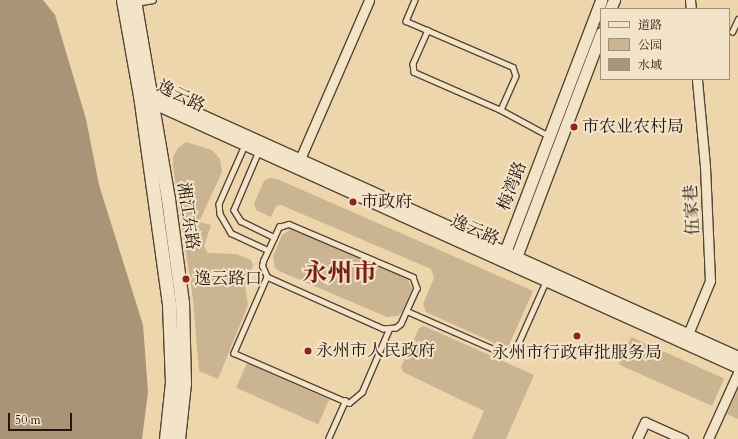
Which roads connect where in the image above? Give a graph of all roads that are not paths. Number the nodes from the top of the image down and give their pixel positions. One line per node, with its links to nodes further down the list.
1 (153, 0): 5 (lane)
2 (369, 0): 16 (street)
3 (415, 0): 7 (lane)
4 (601, 0): 13 (street, 梅湾路)
5 (130, 1): 11 (main road, 湘江东路)
6 (738, 19): 8 (lane)
7 (428, 30): 12 (lane); 12 (lane)
8 (732, 32)
9 (600, 36): 20 (street, 梅湾路)
10 (697, 80): 25 (street, 伍家巷)
11 (148, 97): 14 (street, 逸云路); 16 (street, 逸云路); 30 (main road, 湘江东路); 31 (main road, 湘江东路)
12 (501, 110): 13 (lane)
13 (549, 136): 19 (street, 梅湾路)
14 (245, 145): 15 (street, 逸云路); 18 (lane)
15 (259, 151): 17 (lane); 20 (street, 逸云路)
16 (300, 159): 19 (street, 逸云路)
17 (274, 236): 18 (lane); 23 (lane)
18 (268, 250): 21 (lane)
19 (505, 252): 20 (street, 逸云路)
20 (511, 260): 22 (street, 逸云路); 25 (street, 逸云路)
21 (267, 277): 24 (lane); 29 (lane)
22 (546, 281): 23 (lane); 27 (street, 逸云路)
23 (407, 312): 24 (lane)
24 (389, 329): 29 (lane)
25 (688, 334): 26 (street, 逸云路)
26 (738, 357)
27 (738, 367)
28 (738, 373): 35 (street)
29 (345, 401): 32 (lane)
30 (166, 439)
31 (178, 439)
32 (328, 439)
33 (637, 439): 34 (street)
34 (683, 439)
35 (708, 439)

